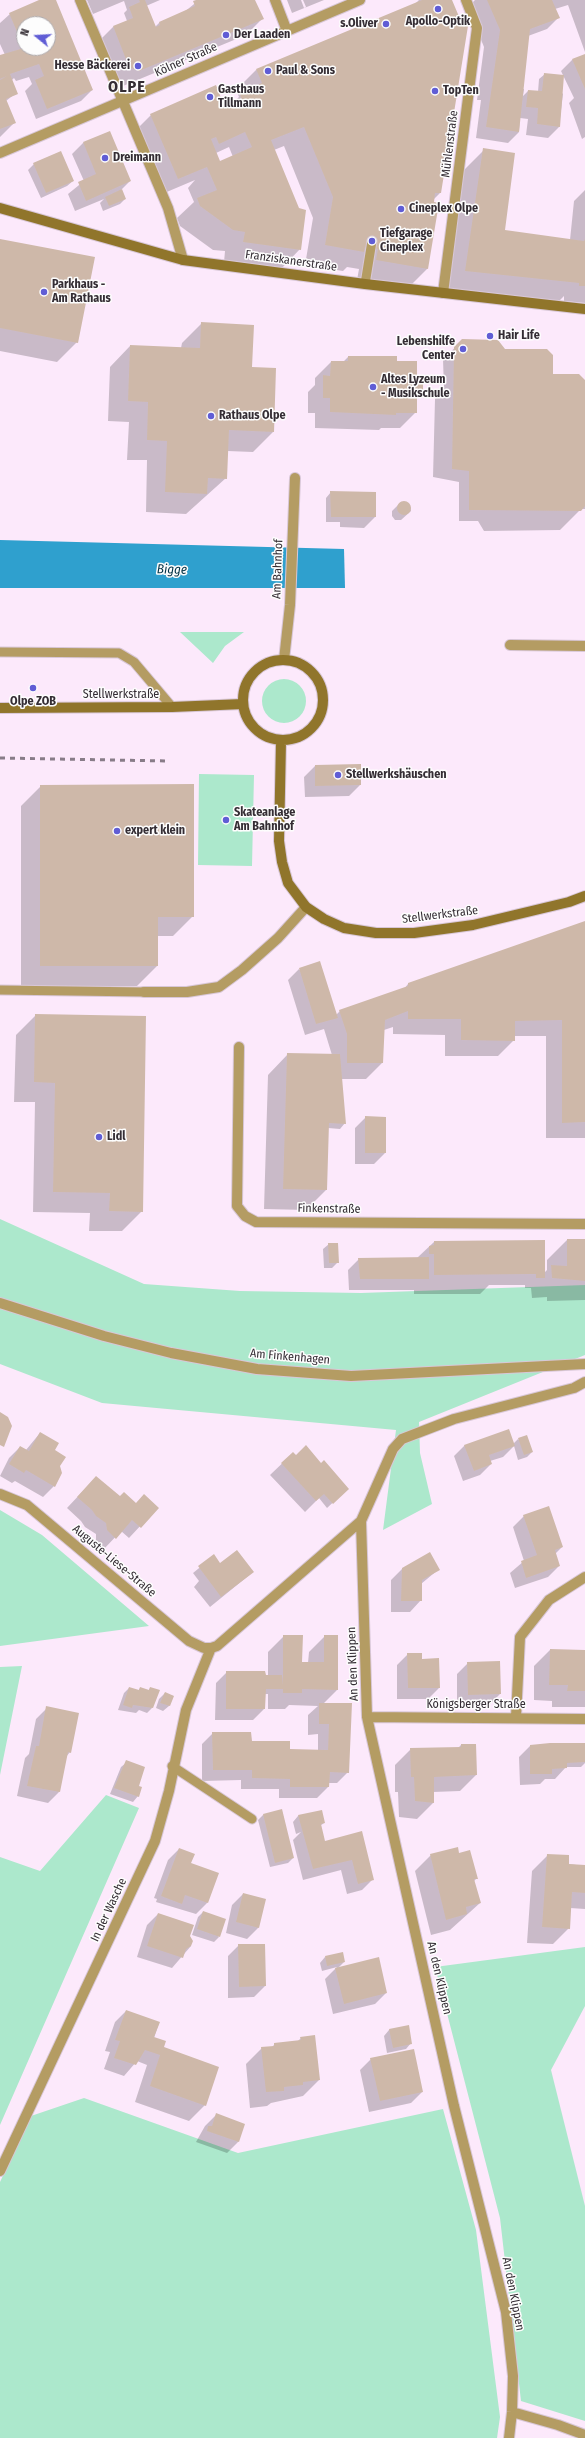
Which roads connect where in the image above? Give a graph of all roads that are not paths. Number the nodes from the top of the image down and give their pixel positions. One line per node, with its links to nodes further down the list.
1 (80, 0): 6 (street)
2 (274, 0): 5 (street)
3 (360, 0): 5 (street, Kölner Straße)
4 (466, 0): 12 (street, Mühlenstraße)
5 (287, 30): 6 (street, Kölner Straße)
6 (122, 102): 7 (street, Kölner Straße); 10 (street)
7 (0, 153)
8 (0, 208): 10 (main road, Franziskanerstraße)
9 (372, 241): 11 (lane)
10 (183, 260): 11 (main road, Franziskanerstraße)
11 (365, 284): 12 (main road, Franziskanerstraße)
12 (443, 293): 13 (main road, Franziskanerstraße)
13 (585, 309)
14 (296, 478): 18 (street, Am Bahnhof)
15 (510, 645): 16 (street)
16 (585, 646)
17 (0, 652): 20 (lane)
18 (284, 660): 19 (main road); 22 (main road)
19 (243, 704): 20 (main road, Stellwerkstraße); 22 (main road)
20 (172, 707): 21 (main road, Stellwerkstraße)
21 (0, 708)
22 (281, 741): 24 (main road, Stellwerkstraße)
23 (585, 896): 24 (main road, Stellwerkstraße)
24 (306, 907): 26 (street)
25 (0, 990): 26 (lane)
26 (144, 992)
27 (239, 1047): 28 (street, Finkenstraße)
28 (585, 1224)
29 (0, 1303): 30 (street, Am Finkenhagen)
30 (585, 1364)
31 (585, 1382): 33 (street, An den Klippen)
32 (0, 1494): 35 (street, Auguste-Liese-Straße)
33 (361, 1521): 35 (street, An den Klippen); 36 (street, An den Klippen)
34 (585, 1577): 37 (street)
35 (211, 1648): 39 (street, In der Wasche)
36 (367, 1717): 37 (street, Königsberger Straße); 42 (street, An den Klippen)
37 (516, 1717): 38 (street, Königsberger Straße)
38 (585, 1719)
39 (172, 1766): 40 (lane); 41 (street, In der Wasche)
40 (252, 1819)
41 (0, 2171)
42 (512, 2412): 43 (street); 44 (street, An den Klippen)
43 (585, 2435)
44 (509, 2438)

